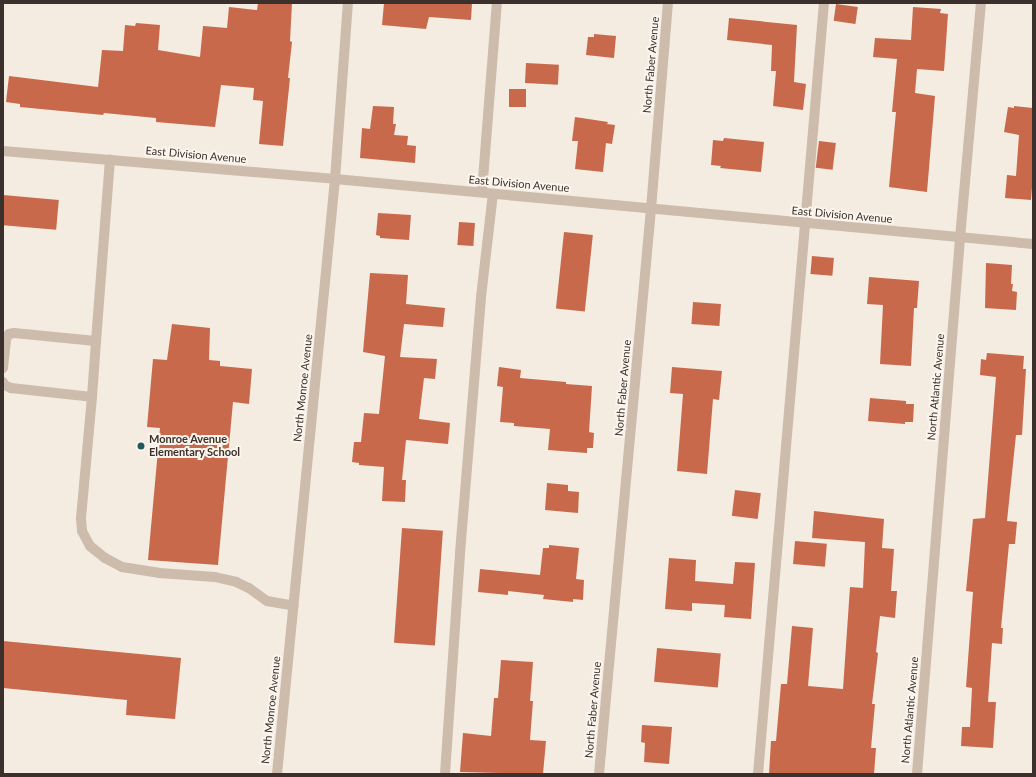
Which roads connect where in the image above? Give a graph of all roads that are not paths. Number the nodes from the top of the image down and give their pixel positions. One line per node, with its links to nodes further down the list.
1 (348, 3): 8 (street, North Monroe Avenue)
2 (497, 3): 9 (street)
3 (668, 3): 10 (street, North Faber Avenue)
4 (824, 3): 11 (street)
5 (981, 3): 12 (street, North Atlantic Avenue)
6 (3, 151): 7 (street, East Division Avenue)
7 (110, 160): 8 (street, East Division Avenue); 14 (street)
8 (336, 179): 9 (street, East Division Avenue); 18 (street, North Monroe Avenue)
9 (487, 193): 10 (street, East Division Avenue); 20 (street)
10 (651, 209): 11 (street, East Division Avenue); 21 (street, North Faber Avenue)
11 (805, 223): 12 (street, East Division Avenue); 22 (street)
12 (960, 238): 13 (street, East Division Avenue); 23 (street, North Atlantic Avenue)
13 (1033, 244)
14 (96, 340): 15 (street); 17 (street)
15 (3, 368)
16 (3, 382): 17 (street)
17 (92, 397): 18 (street)
18 (294, 606): 19 (street, North Monroe Avenue)
19 (277, 774)
20 (445, 774)
21 (599, 774)
22 (758, 774)
23 (916, 774)

